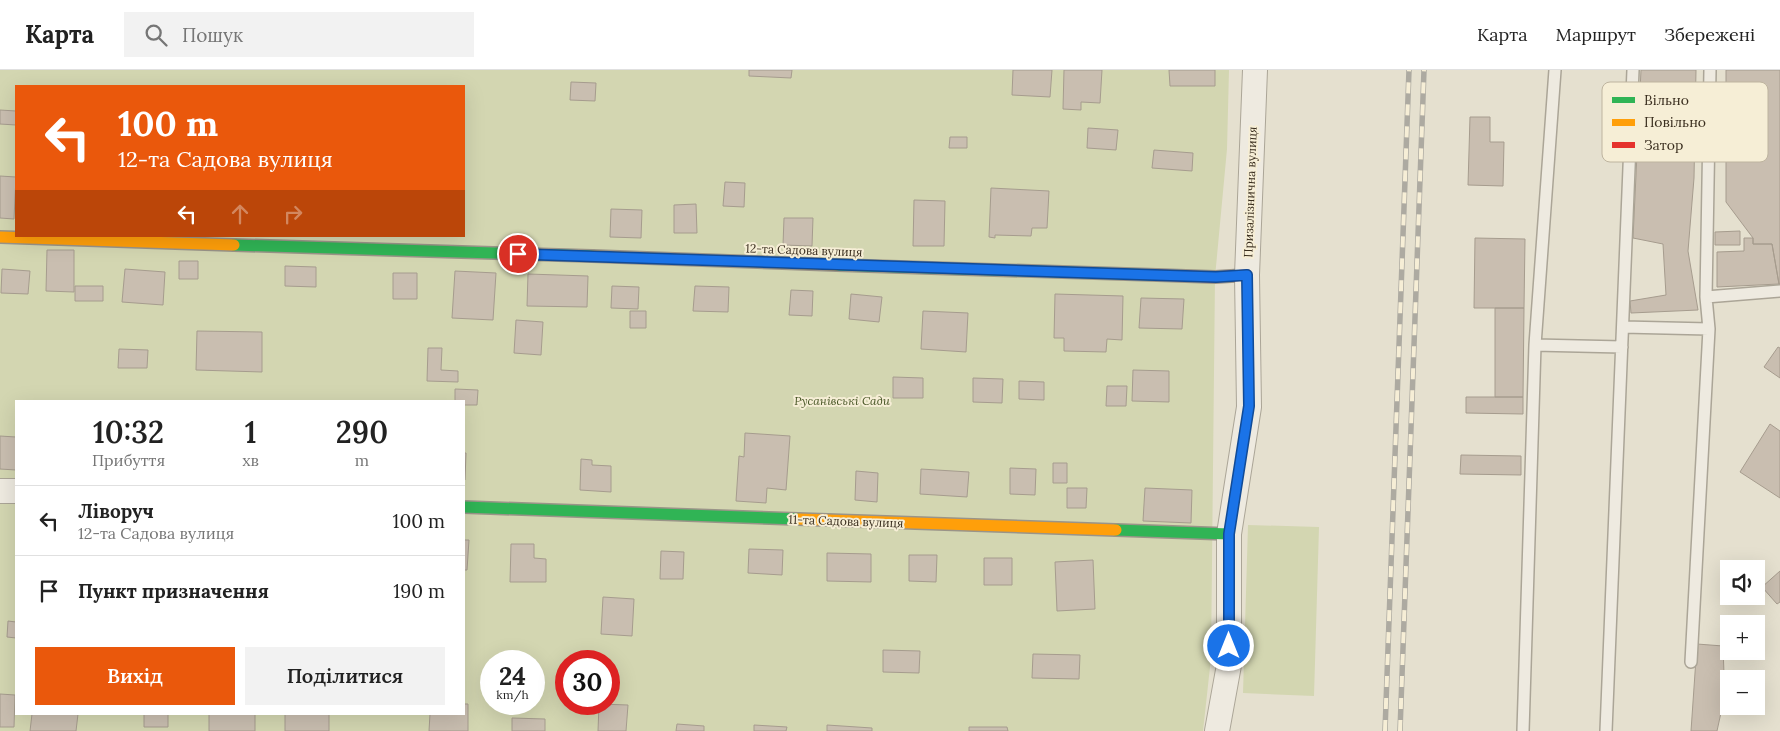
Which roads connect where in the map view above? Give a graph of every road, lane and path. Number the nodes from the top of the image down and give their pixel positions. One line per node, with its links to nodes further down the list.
1 (1255, 70): 6 (street, Призалізнична вулиця)
2 (1555, 70): 11 (lane)
3 (1629, 162): 9 (lane)
4 (1708, 162): 8 (lane)
5 (0, 237): 6 (street, 12-та Садова вулиця)
6 (1247, 275): 16 (street, Призалізнична вулиця)
7 (1780, 291): 8 (lane)
8 (1706, 297): 10 (lane)
9 (1623, 327): 10 (lane); 12 (lane)
10 (1709, 329): 17 (lane)
11 (1535, 345): 12 (lane); 19 (lane)
12 (1622, 347): 20 (lane)
13 (0, 491): 14 (street)
14 (15, 492)
15 (465, 507): 16 (street, 11-та Садова вулиця)
16 (1229, 534): 18 (street, Призалізнична вулиця)
17 (1691, 662)
18 (1217, 731)
19 (1523, 731)
20 (1606, 731)

